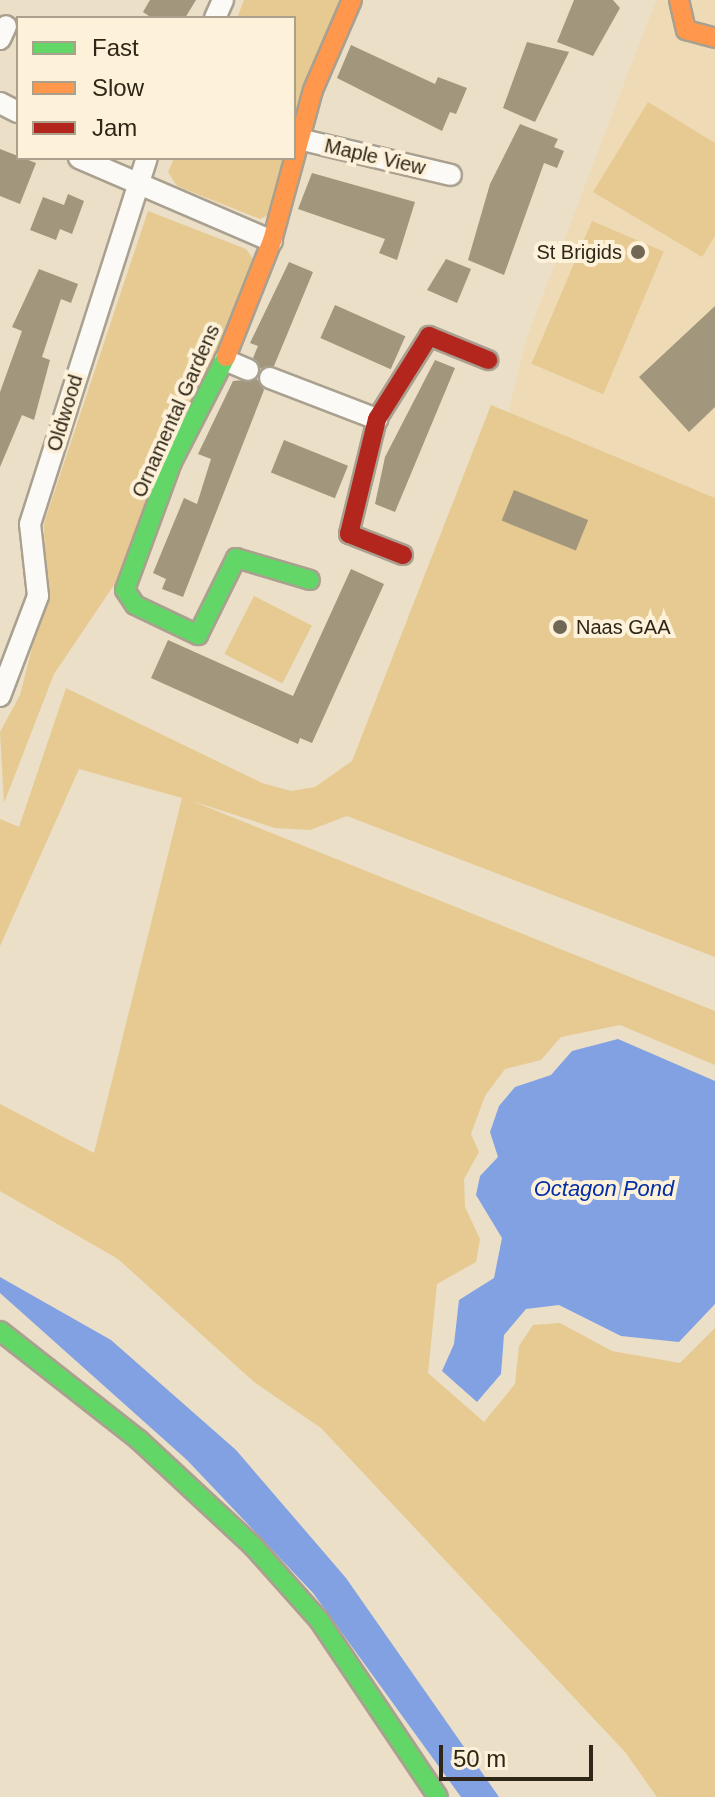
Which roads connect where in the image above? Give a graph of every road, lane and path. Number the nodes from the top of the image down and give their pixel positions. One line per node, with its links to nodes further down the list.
1 (352, 0): 4 (street, Ornamental Gardens)
2 (679, 0): 3 (street)
3 (715, 38)
4 (299, 139): 5 (street, Ornamental Gardens); 9 (street, Maple View)
5 (296, 150)
6 (84, 160): 10 (street)
7 (146, 160): 10 (street, Oldwood)
8 (293, 160): 11 (street, Ornamental Gardens)
9 (451, 175)
10 (136, 181): 11 (street); 19 (street, Oldwood)
11 (272, 241): 12 (street, Ornamental Gardens)
12 (225, 360): 14 (street); 18 (street, Ornamental Gardens)
13 (488, 360): 16 (street)
14 (248, 370)
15 (270, 378): 16 (street)
16 (377, 419): 17 (street)
17 (403, 555)
18 (310, 580)
19 (0, 696)
20 (0, 1331): 21 (street)
21 (438, 1797)

